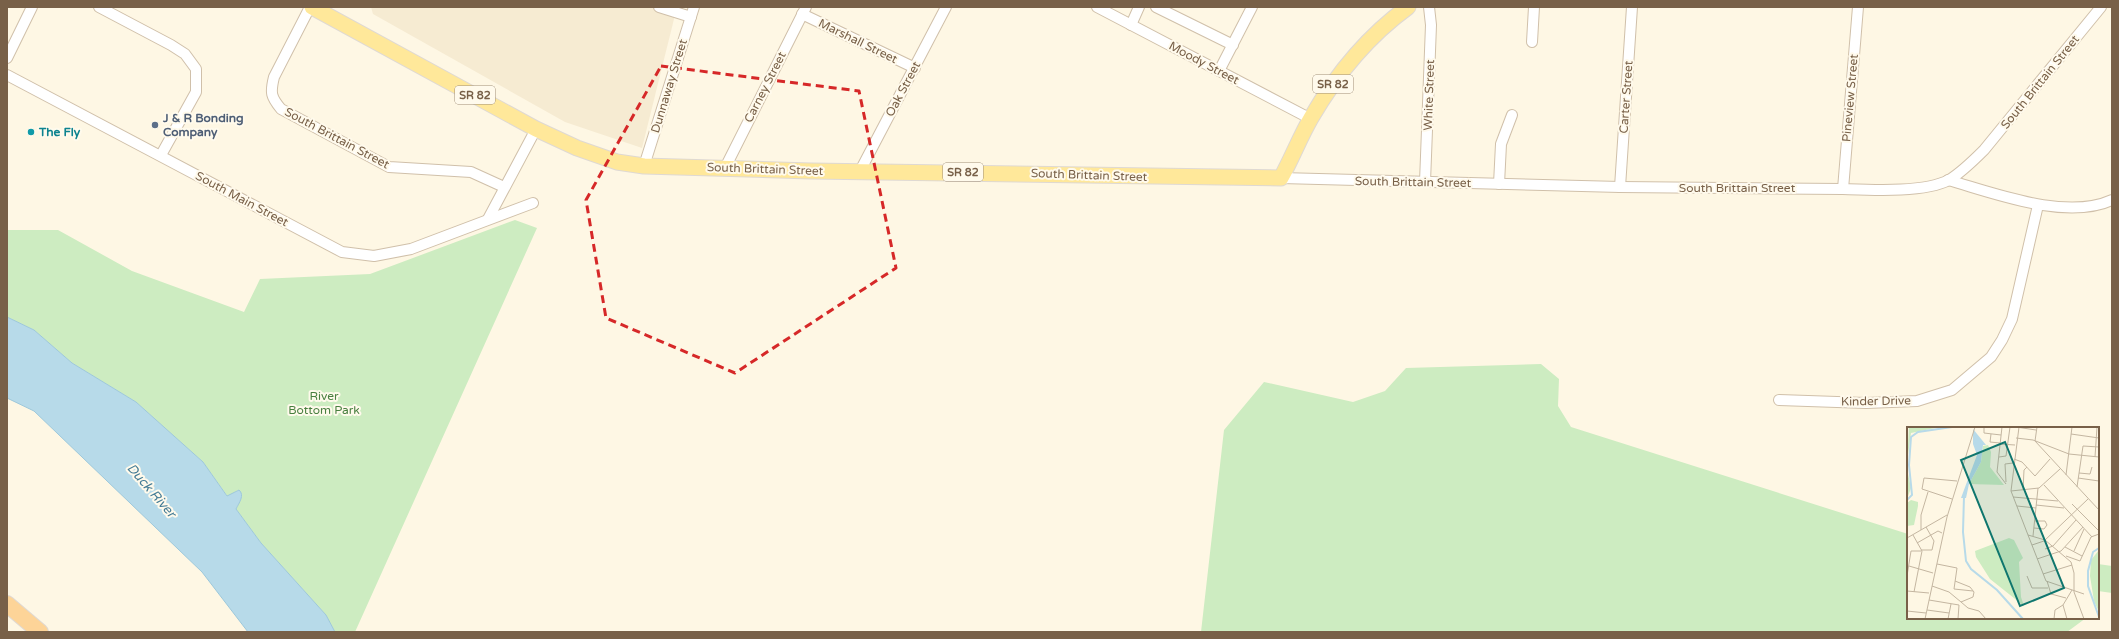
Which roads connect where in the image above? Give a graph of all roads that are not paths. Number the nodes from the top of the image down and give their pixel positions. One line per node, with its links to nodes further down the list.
1 (32, 7): 21 (street)
2 (99, 7): 28 (street)
3 (311, 7): 27 (main road, SR 82); 36 (street, South Brittain Street)
4 (659, 7): 17 (street)
5 (946, 7): 22 (street, Oak Street)
6 (1097, 7): 18 (street, Moody Street)
7 (1139, 7): 18 (street)
8 (1156, 7): 20 (street)
9 (1252, 7): 20 (street)
10 (1408, 7): 26 (main road, SR 82)
11 (1429, 7): 34 (street, White Street)
12 (1534, 7): 19 (street)
13 (1632, 7): 37 (street, Carter Street)
14 (1858, 7): 38 (street, Pineview Street)
15 (2101, 7): 33 (street, South Brittain Street)
16 (804, 11): 22 (street, Marshall Street); 30 (street, Carney Street)
17 (692, 12): 29 (street, Dunnaway Street)
18 (1131, 24): 23 (street, Moody Street)
19 (1532, 42)
20 (1233, 45): 23 (street)
21 (7, 58)
22 (915, 68): 31 (street, Oak Street)
23 (1219, 71): 26 (street, Moody Street)
24 (7, 75): 28 (street, South Main Street)
25 (1512, 115): 35 (street)
26 (1311, 119): 32 (main road, SR 82)
27 (536, 128): 29 (main road, SR 82); 36 (street)
28 (161, 155): 42 (street, South Main Street)
29 (644, 166): 30 (main road, South Brittain Street / SR 82)
30 (725, 168): 31 (main road, South Brittain Street / SR 82)
31 (860, 171): 32 (main road, South Brittain Street / SR 82)
32 (1281, 178): 34 (street, South Brittain Street)
33 (1948, 180): 38 (street, South Brittain Street); 41 (street)
34 (1425, 182): 35 (street, South Brittain Street)
35 (1499, 184): 37 (street, South Brittain Street)
36 (504, 187): 42 (street)
37 (1620, 187): 38 (street, South Brittain Street)
38 (1843, 189)
39 (2112, 200): 41 (street)
40 (533, 203): 42 (street, South Main Street)
41 (2038, 205): 43 (street, Kinder Drive)
42 (488, 219)
43 (1779, 400)
44 (7, 604): 45 (highway)
45 (40, 632)

